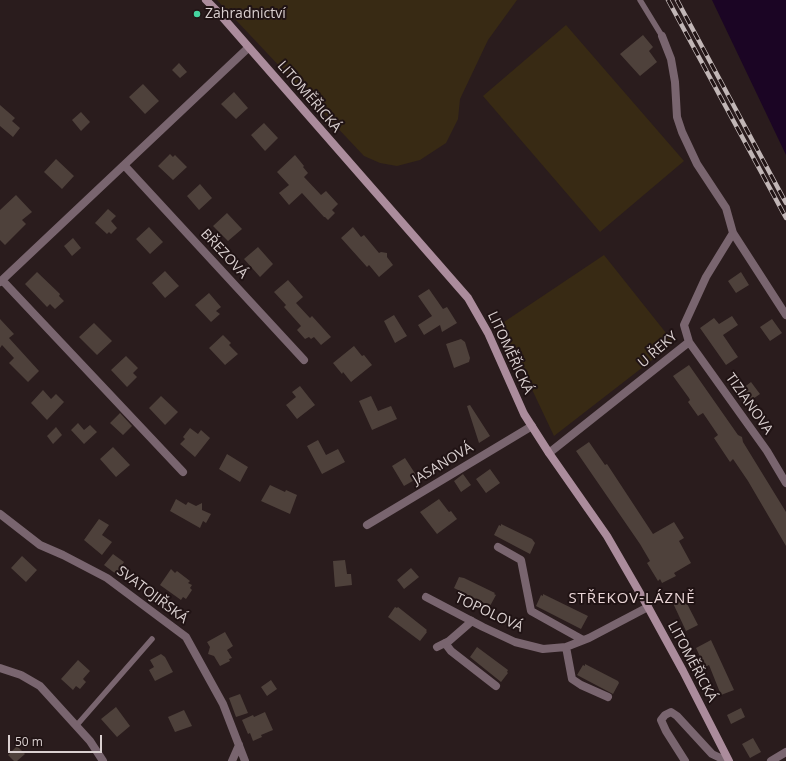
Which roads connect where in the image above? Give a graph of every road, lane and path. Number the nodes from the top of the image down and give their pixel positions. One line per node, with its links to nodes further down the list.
1 (206, 0): 4 (main road, LITOMĚŘICKÁ)
2 (640, 0): 3 (lane)
3 (662, 36): 6 (street)
4 (248, 48): 5 (street); 11 (main road, LITOMĚŘICKÁ)
5 (124, 165): 7 (street); 10 (street, BŘEZOVÁ)
6 (733, 233): 8 (street); 9 (street, U ŘEKY)
7 (1, 281): 13 (street)
8 (786, 314)
9 (689, 342): 12 (street, U ŘEKY); 14 (street, TIZIANOVA)
10 (304, 360)
11 (532, 426): 12 (main road, LITOMĚŘICKÁ); 16 (street, JASANOVÁ)
12 (549, 453): 19 (main road, LITOMĚŘICKÁ)
13 (183, 472)
14 (786, 483)
15 (0, 514): 30 (street, SVATOJIŘSKÁ)
16 (368, 525)
17 (498, 547): 22 (street, TOPOLOVÁ)
18 (426, 597): 20 (street, TOPOLOVÁ)
19 (648, 607): 22 (street, TOPOLOVÁ); 36 (main road, LITOMĚŘICKÁ)
20 (472, 621): 23 (street); 25 (street, TOPOLOVÁ)
21 (152, 639): 29 (lane)
22 (583, 640): 25 (street, TOPOLOVÁ)
23 (445, 643): 24 (street); 27 (street)
24 (437, 647)
25 (566, 647): 28 (street)
26 (0, 668): 29 (street)
27 (496, 686)
28 (608, 698)
29 (76, 726): 32 (street)
30 (239, 745): 33 (street); 34 (street, SVATOJIŘSKÁ)
31 (782, 756): 37 (street)
32 (103, 761)
33 (232, 761)
34 (245, 761)
35 (685, 761): 36 (street)
36 (728, 761)
37 (771, 761)

